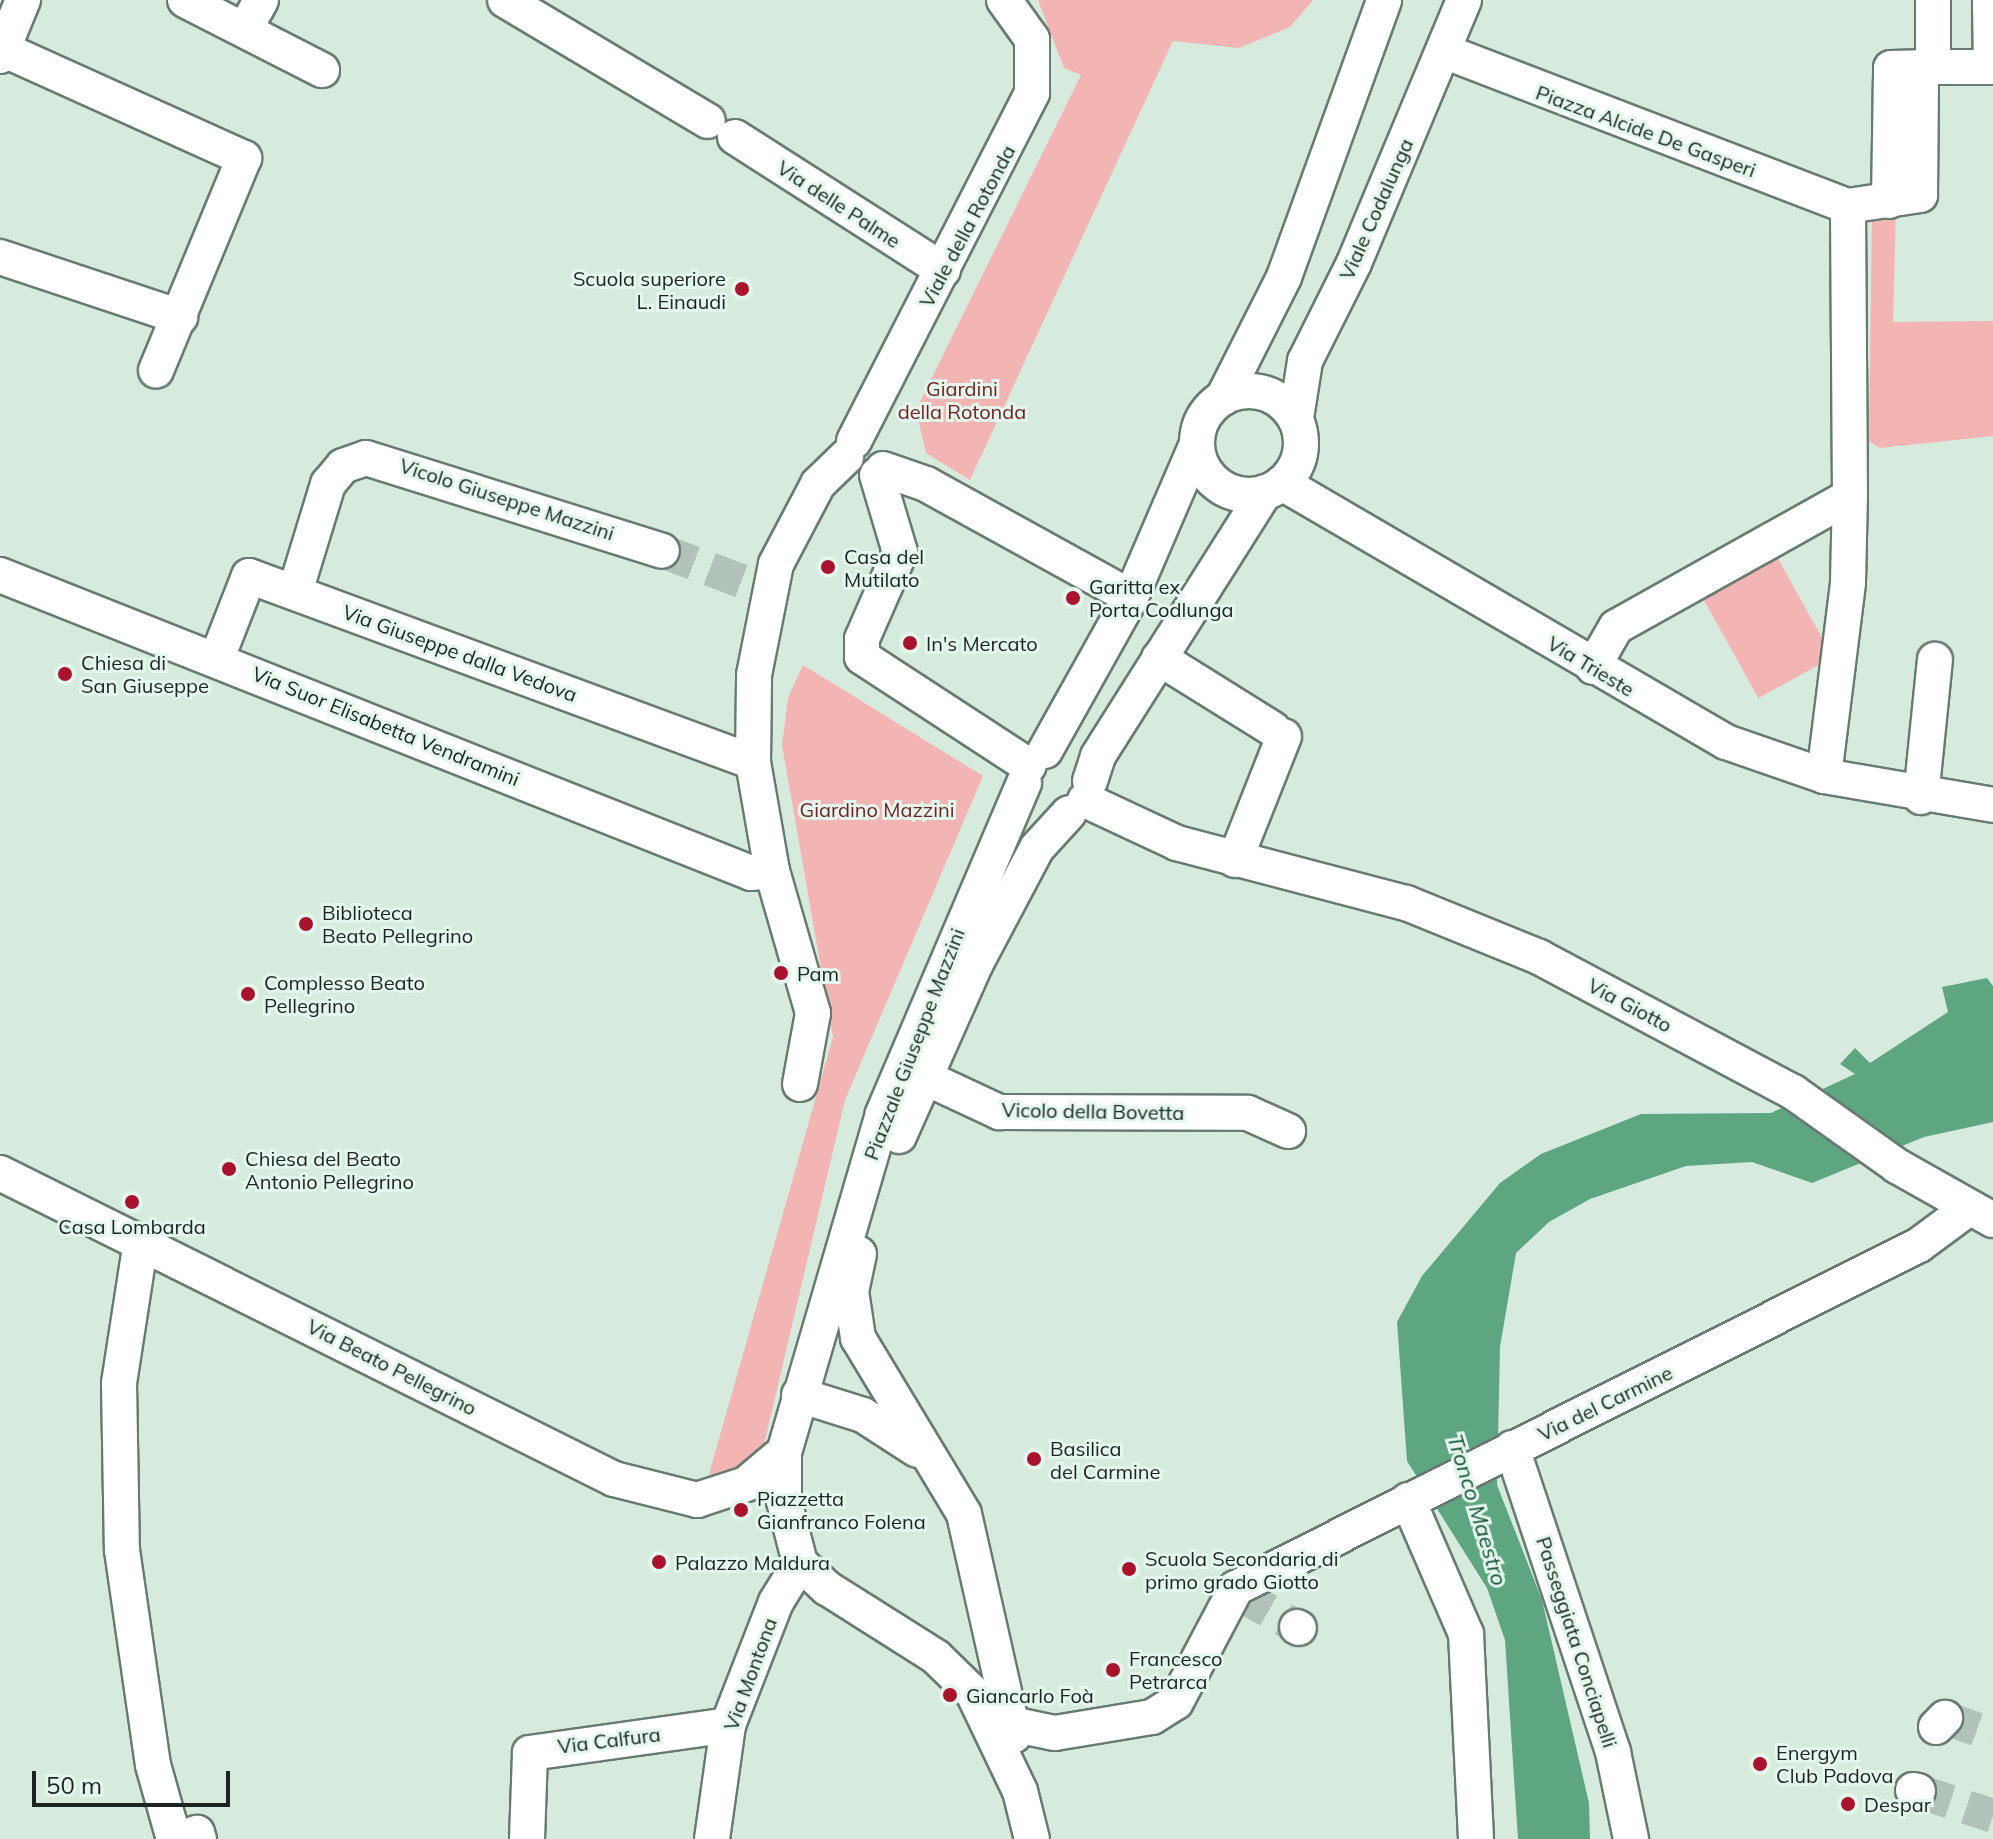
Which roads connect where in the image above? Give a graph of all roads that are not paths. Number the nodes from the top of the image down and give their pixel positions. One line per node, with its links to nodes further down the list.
1 (23, 0): 11 (street)
2 (185, 0): 10 (street)
3 (261, 0): 10 (street)
4 (505, 0): 18 (street, Via delle Palme)
5 (1004, 0): 18 (street, Viale della Rotonda)
6 (1384, 0): 21 (street)
7 (1464, 0): 12 (street, Viale Codalunga)
8 (1933, 0): 14 (street)
9 (1990, 0): 13 (street, Piazza Alcide De Gasperi)
10 (245, 29): 15 (street)
11 (1, 51): 19 (street)
12 (1446, 52): 16 (street, Piazza Alcide De Gasperi); 22 (street, Viale Codalunga)
13 (1992, 67): 14 (street, Piazza Alcide De Gasperi)
14 (1927, 68): 16 (street, Piazza Alcide De Gasperi)
15 (322, 70)
16 (1848, 206): 26 (street)
17 (0, 257): 19 (street)
18 (943, 270): 24 (street, Viale della Rotonda)
19 (180, 317): 20 (street)
20 (156, 370)
21 (1223, 398): 22 (street); 23 (street)
22 (1296, 418): 25 (street)
23 (1197, 444): 25 (street); 30 (street)
24 (866, 460): 30 (street); 35 (street, Viale della Rotonda); 36 (street)
25 (1274, 488): 32 (street); 34 (street, Via Trieste)
26 (1850, 496): 34 (street); 37 (street)
27 (662, 551): 29 (street, Vicolo Giuseppe Mazzini)
28 (0, 575): 31 (street, Via Suor Elisabetta Vendramini)
29 (295, 592): 31 (street, Via Giuseppe dalla Vedova); 35 (street, Via Giuseppe dalla Vedova)
30 (1131, 597): 36 (street)
31 (217, 658): 43 (street, Via Suor Elisabetta Vendramini)
32 (1159, 658): 40 (street); 42 (street)
33 (1935, 660): 38 (street)
34 (1593, 667): 37 (street, Via Trieste)
35 (753, 762): 43 (street)
36 (1033, 767): 40 (street); 40 (street); 44 (street, Piazzale Giuseppe Mazzini)
37 (1824, 776): 38 (street, Via Trieste)
38 (1921, 797): 41 (street, Via Trieste)
39 (1993, 797): 41 (street, Via Trieste)
40 (1081, 798): 42 (street, Via Giotto); 44 (street, Piazzale Giuseppe Mazzini)
41 (1993, 805)
42 (1235, 860): 48 (street, Via Giotto)
43 (772, 871): 45 (street)
44 (914, 1072): 46 (street, Vicolo della Bovetta); 50 (street, Piazzale Giuseppe Mazzini); 53 (street, Piazzale Giuseppe Mazzini)
45 (800, 1084)
46 (1288, 1131)
47 (0, 1173): 49 (street, Via Beato Pellegrino)
48 (1981, 1214): 51 (street, Via del Carmine)
49 (141, 1241): 52 (street, Via Beato Pellegrino); 62 (street)
50 (799, 1395): 52 (street, Piazzale Giuseppe Mazzini); 53 (street)
51 (1506, 1451): 54 (street, Via del Carmine); 68 (street, Passeggiata Conciapelli)
52 (784, 1452): 55 (street, Piazzale Giuseppe Mazzini)
53 (928, 1457): 56 (street)
54 (1414, 1497): 59 (street, Via del Carmine); 67 (street)
55 (800, 1563): 57 (street); 60 (street, Via Montona)
56 (992, 1637): 57 (street); 59 (street)
57 (936, 1657): 58 (street)
58 (980, 1703): 59 (street); 61 (street)
59 (1011, 1724): 61 (street)
60 (728, 1725): 64 (street, Via Calfura); 65 (street, Via Montona)
61 (1020, 1791): 66 (street)
62 (176, 1839): 63 (street)
63 (199, 1839)
64 (527, 1839)
65 (712, 1839)
66 (1032, 1839)
67 (1476, 1839)
68 (1631, 1839)

